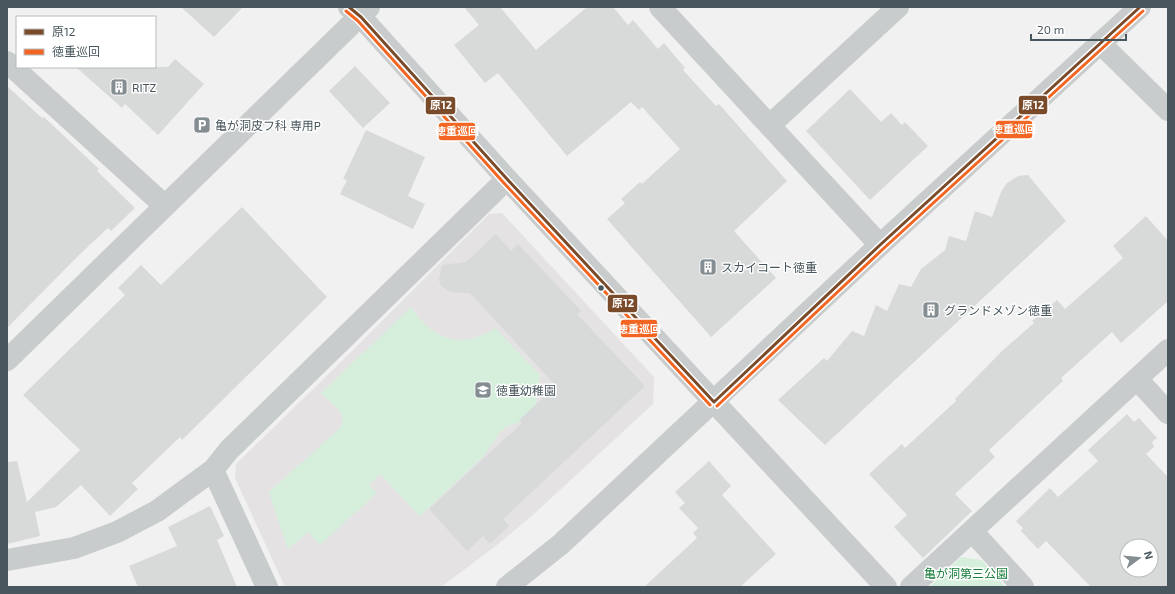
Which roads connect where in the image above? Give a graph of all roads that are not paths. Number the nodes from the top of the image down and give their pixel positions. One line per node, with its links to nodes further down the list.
1 (660, 7): 8 (street)
2 (898, 7): 8 (street)
3 (1140, 7): 5 (street)
4 (360, 10): 9 (street); 10 (street)
5 (1100, 43): 7 (street); 11 (street)
6 (7, 62): 10 (street)
7 (1168, 110)
8 (770, 125): 11 (street)
9 (507, 179): 15 (street); 17 (street)
10 (165, 206): 13 (street)
11 (880, 245): 15 (street)
12 (1168, 350): 14 (street)
13 (7, 360)
14 (1137, 379): 16 (street); 18 (street)
15 (714, 402): 21 (street); 22 (street)
16 (1168, 413)
17 (213, 470): 19 (street); 20 (street)
18 (972, 531): 23 (street); 24 (street)
19 (7, 560)
20 (267, 587)
21 (507, 587)
22 (886, 587)
23 (911, 587)
24 (1023, 587)

